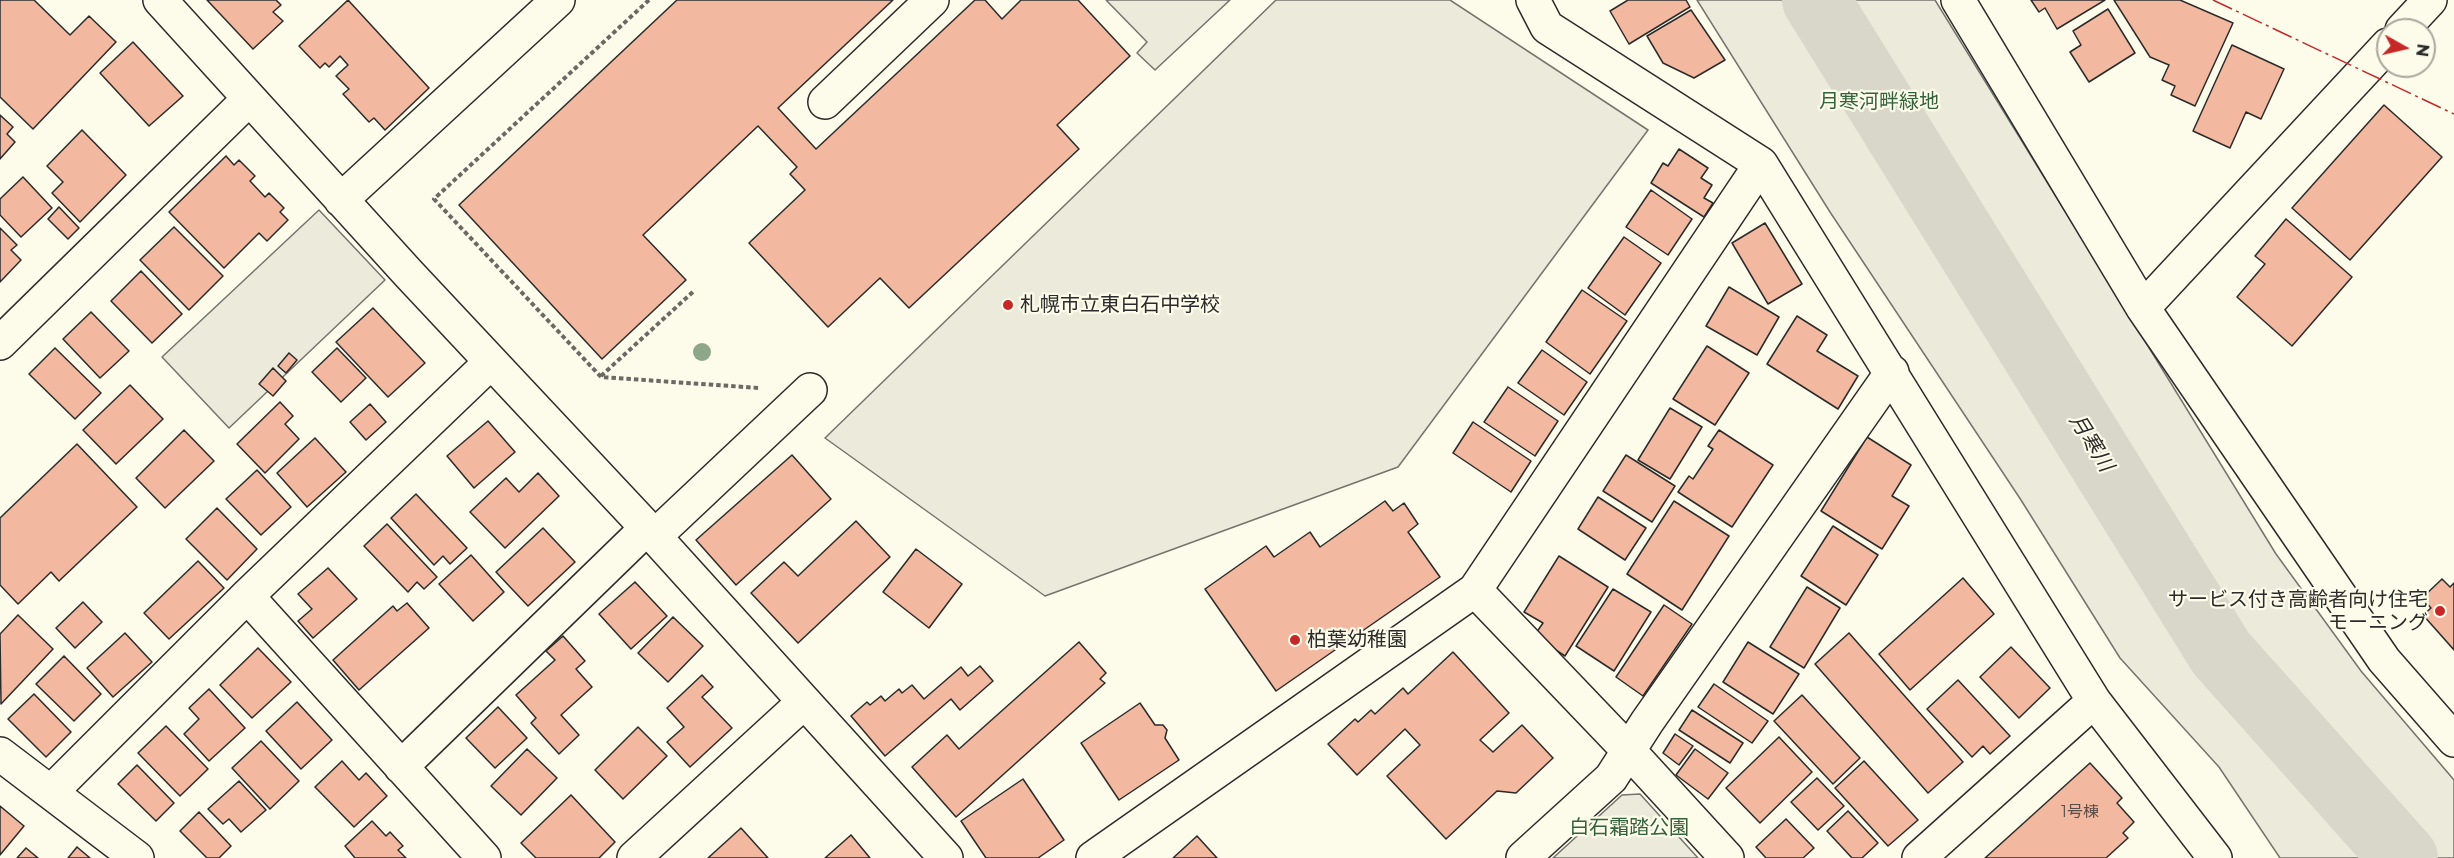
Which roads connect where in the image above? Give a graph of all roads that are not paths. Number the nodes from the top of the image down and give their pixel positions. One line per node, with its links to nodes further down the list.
1 (160, 0): 9 (street)
2 (558, 0): 12 (street)
3 (932, 0): 10 (street)
4 (1533, 0): 11 (street)
5 (1958, 0): 13 (street)
6 (2430, 0): 7 (street)
7 (2413, 18)
8 (2376, 58): 13 (street)
9 (249, 99): 12 (street); 14 (street)
10 (825, 102)
11 (1761, 164): 16 (street); 19 (street)
12 (340, 200): 15 (street)
13 (2143, 308): 23 (street)
14 (0, 343)
15 (491, 362): 18 (street); 20 (street)
16 (1892, 372): 21 (street); 24 (street)
17 (810, 390): 18 (street)
18 (651, 532): 22 (street); 26 (street)
19 (1475, 590): 24 (street); 32 (street)
20 (247, 596): 26 (street); 27 (street)
21 (2094, 701): 35 (street); 36 (street)
22 (804, 702): 30 (street); 31 (street)
23 (2454, 740)
24 (1629, 751): 33 (street); 34 (street)
25 (0, 754): 27 (street)
26 (401, 767): 29 (street)
27 (52, 792): 28 (street)
28 (133, 857)
29 (484, 858)
30 (634, 858)
31 (946, 858)
32 (1093, 858)
33 (1523, 858)
34 (1727, 858)
35 (1919, 858)
36 (2215, 858)

